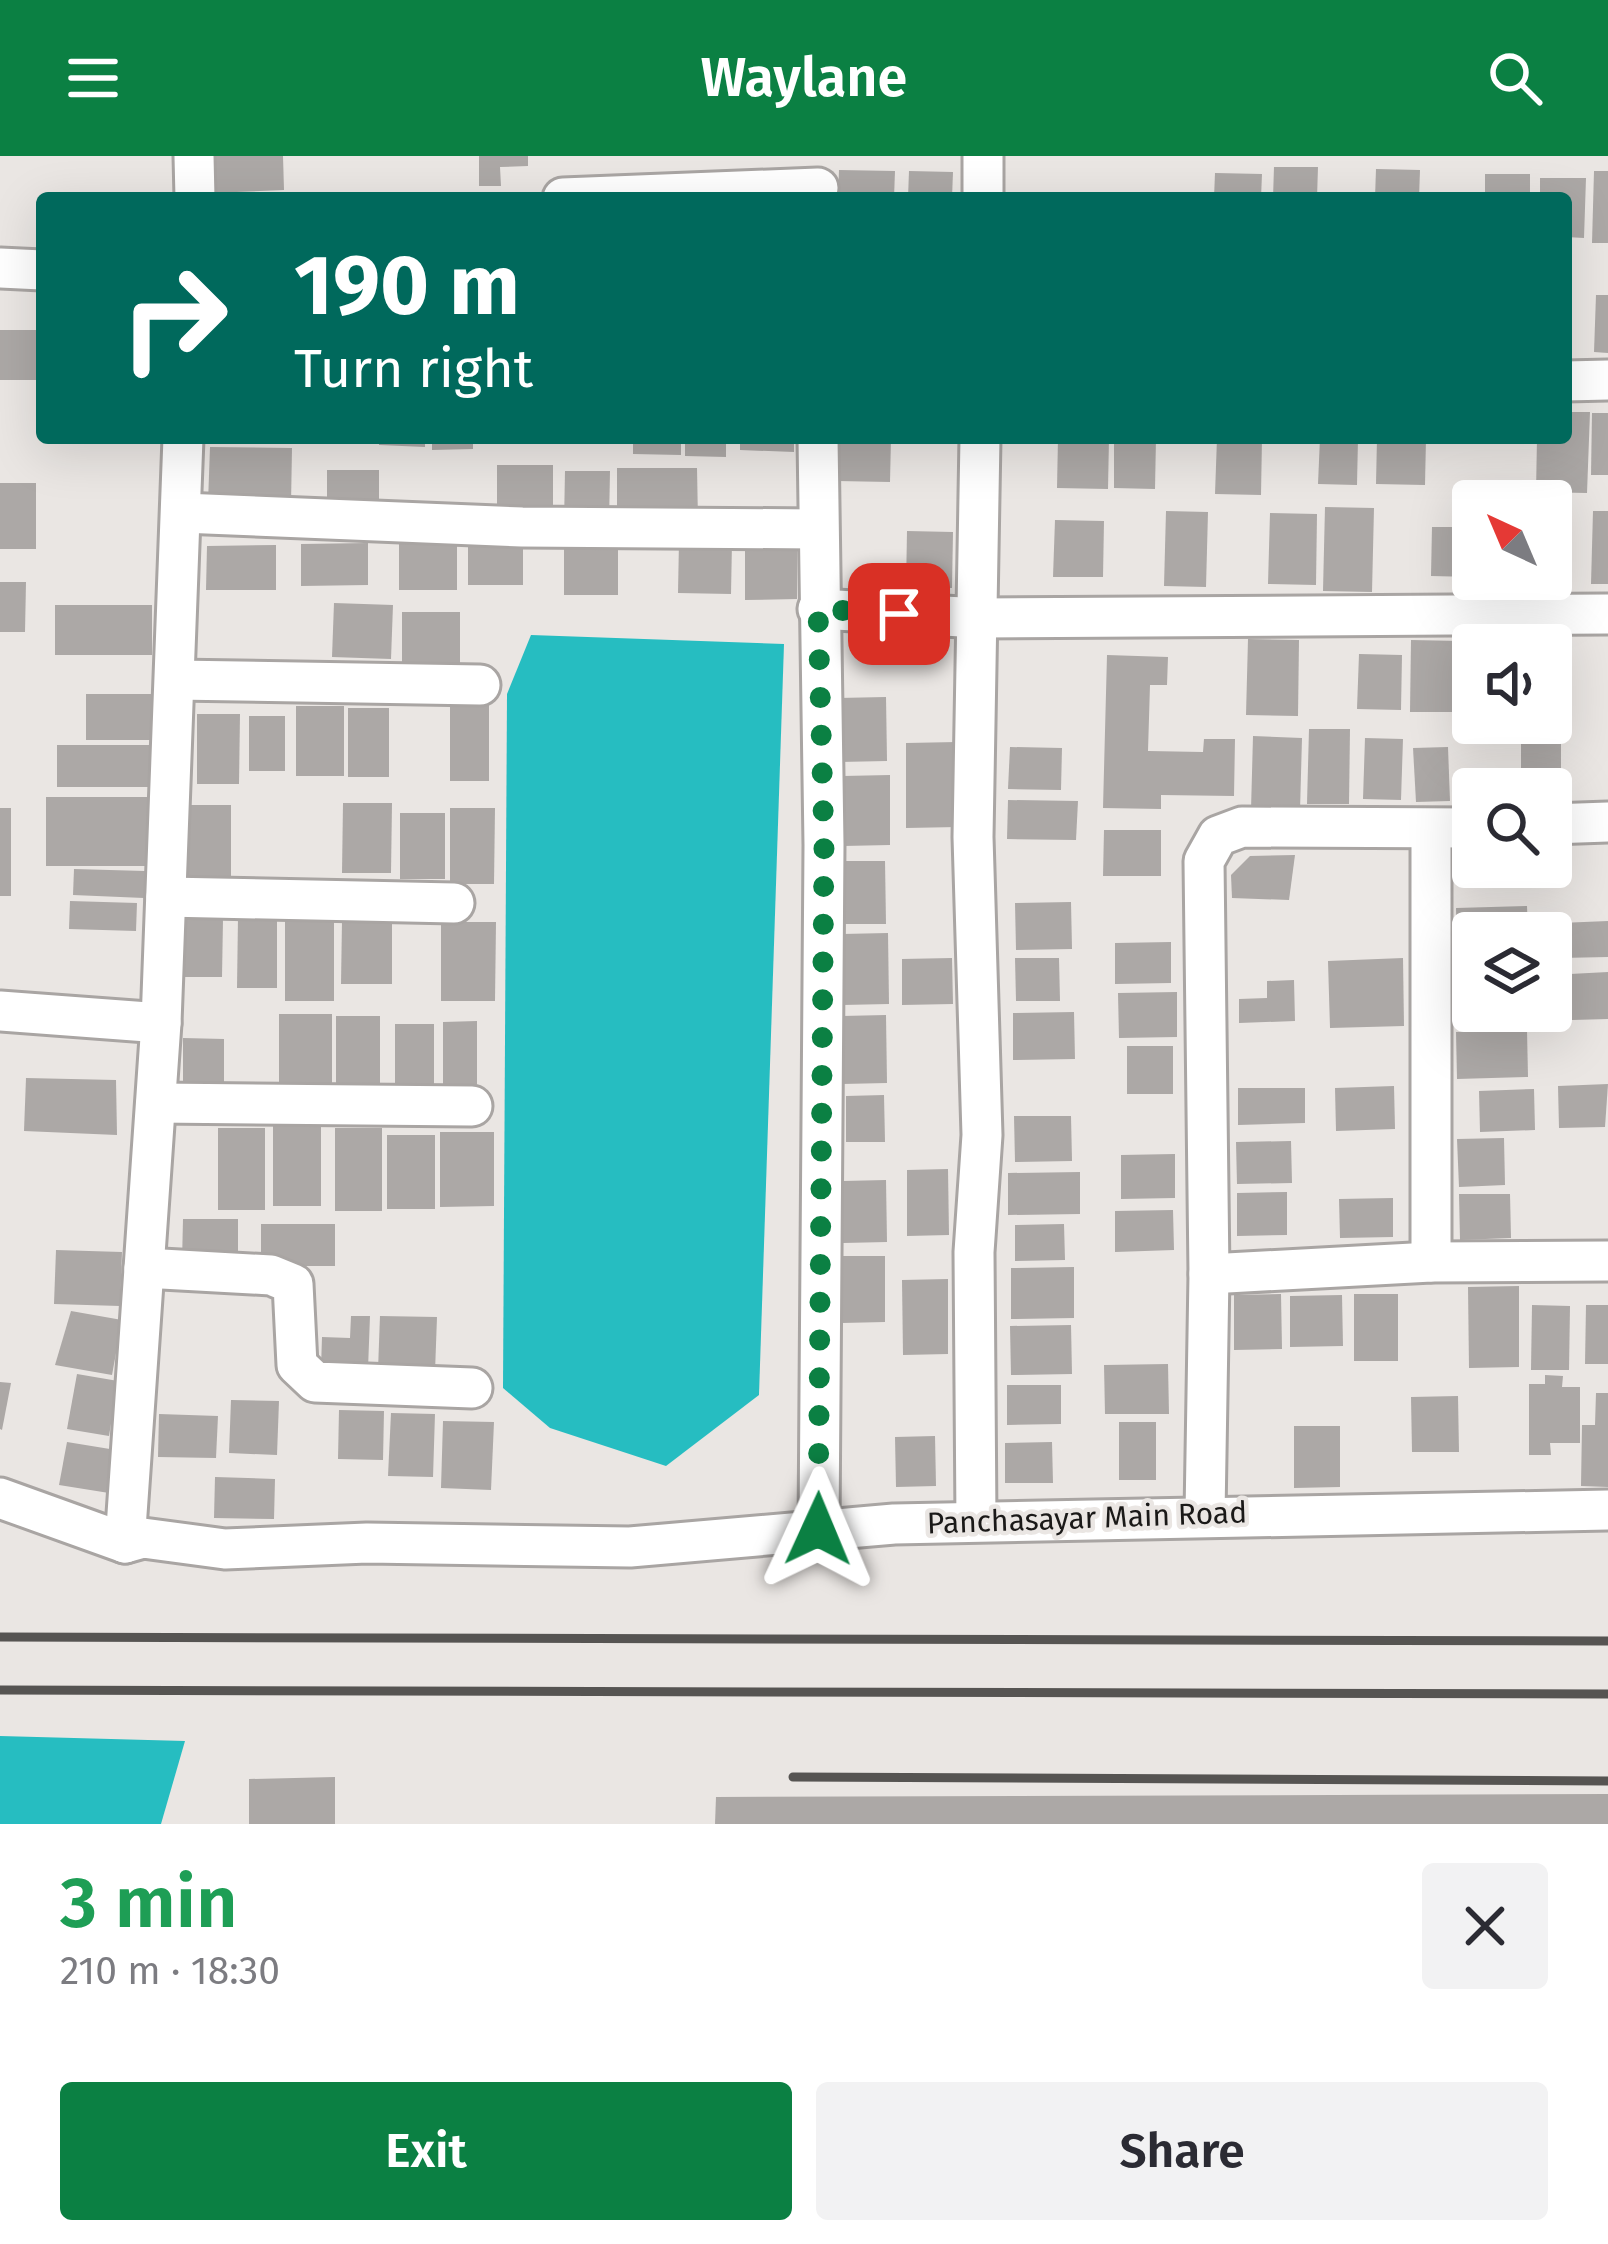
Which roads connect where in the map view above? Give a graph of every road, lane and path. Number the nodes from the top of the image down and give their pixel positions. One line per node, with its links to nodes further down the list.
1 (194, 156): 4 (street)
2 (983, 156): 6 (street)
3 (818, 181): 5 (street)
4 (195, 192)
5 (653, 192)
6 (983, 192)
7 (0, 268): 8 (street)
8 (36, 270)
9 (1608, 380): 10 (street)
10 (1572, 381)
11 (184, 444): 14 (street)
12 (818, 444): 15 (street)
13 (980, 444): 18 (street)
14 (182, 513): 15 (street); 19 (street)
15 (818, 529): 16 (street)
16 (818, 609): 18 (street); 40 (street)
17 (1608, 614): 18 (street)
18 (980, 618): 39 (street)
19 (175, 680): 20 (street); 25 (street)
20 (480, 686)
21 (1608, 822): 22 (street)
22 (1572, 823)
23 (1452, 829): 24 (street)
24 (1431, 830): 32 (street); 34 (street)
25 (166, 897): 26 (street); 28 (street)
26 (454, 903)
27 (0, 1011): 28 (street)
28 (160, 1023): 29 (street)
29 (156, 1103): 30 (street); 33 (street)
30 (472, 1106)
31 (1608, 1261): 32 (street)
32 (1431, 1262): 34 (street)
33 (144, 1268): 35 (street); 41 (street)
34 (1209, 1274): 38 (street)
35 (472, 1388)
36 (0, 1498): 41 (street, Panchasayar Main Road)
37 (1608, 1510): 38 (street, Panchasayar Main Road)
38 (1204, 1514): 39 (street, Panchasayar Main Road)
39 (976, 1521): 40 (street, Panchasayar Main Road)
40 (818, 1529): 41 (street, Panchasayar Main Road)
41 (125, 1543)

